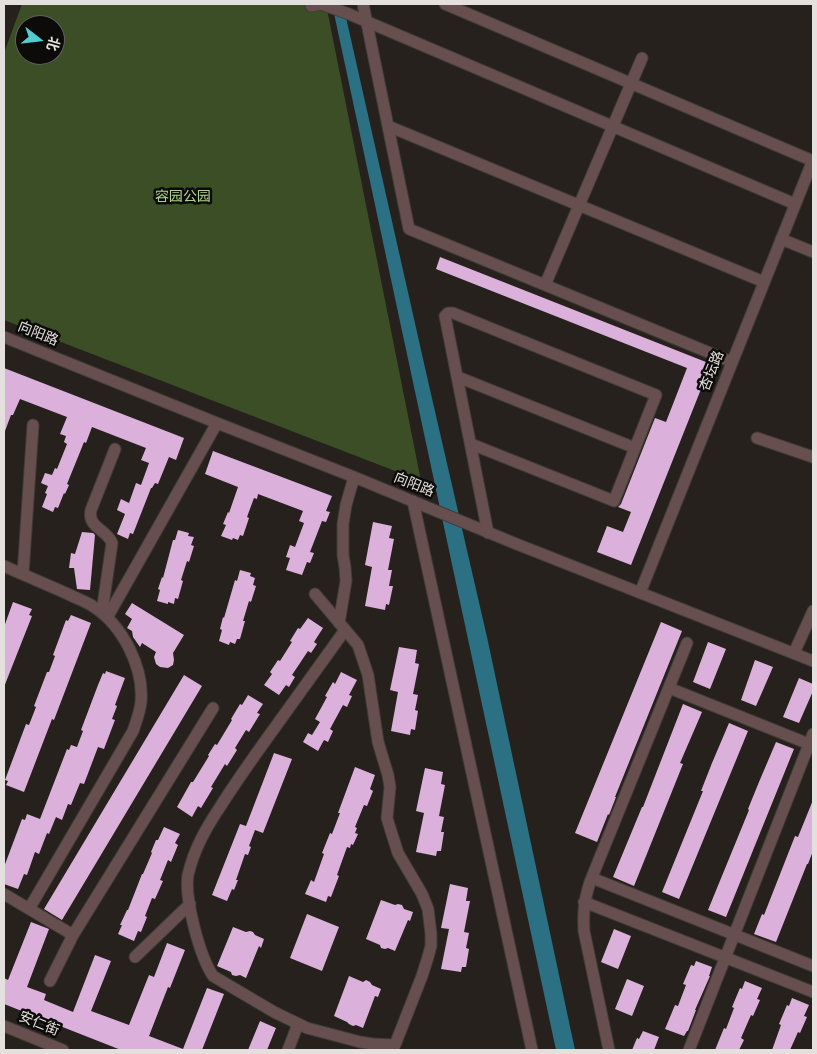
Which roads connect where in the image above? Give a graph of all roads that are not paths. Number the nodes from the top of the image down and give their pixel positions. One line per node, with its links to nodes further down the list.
1 (363, 4): 4 (street)
2 (445, 4): 6 (street)
3 (311, 6): 4 (street)
4 (367, 22): 7 (street); 8 (street)
5 (642, 58): 6 (street)
6 (632, 83): 8 (street); 9 (street)
7 (388, 126): 11 (street); 15 (street)
8 (613, 127): 10 (street); 11 (street)
9 (813, 160): 10 (street, 杏坛路)
10 (795, 204): 12 (street, 杏坛路)
11 (579, 206): 14 (street); 15 (street)
12 (781, 239): 13 (street); 14 (street, 杏坛路)
13 (813, 252)
14 (764, 282): 17 (street, 杏坛路)
15 (545, 285): 17 (street)
16 (4, 336): 19 (street, 向阳路)
17 (732, 362): 31 (street, 杏坛路)
18 (458, 377): 22 (street); 23 (street); 23 (street)
19 (217, 423): 26 (street, 向阳路); 34 (street)
20 (33, 425): 30 (street)
21 (757, 438): 25 (street)
22 (471, 444): 23 (street); 28 (street)
23 (635, 448)
24 (115, 449): 34 (street)
25 (813, 457)
26 (354, 477): 27 (street, 向阳路); 35 (street)
27 (412, 501): 28 (street, 向阳路); 58 (street)
28 (488, 533): 31 (street, 向阳路)
29 (4, 566): 30 (street)
30 (23, 574): 34 (street)
31 (640, 593): 37 (street, 向阳路)
32 (315, 594): 35 (street)
33 (813, 611): 37 (street)
34 (105, 614): 46 (street)
35 (342, 627): 45 (street); 54 (street)
36 (686, 643): 39 (street)
37 (794, 653): 38 (street, 向阳路)
38 (813, 661)
39 (669, 688): 41 (street); 42 (street)
40 (213, 708): 48 (street)
41 (811, 739): 47 (street)
42 (592, 878): 44 (street); 47 (street)
43 (4, 894): 46 (street)
44 (584, 902): 50 (street); 59 (street)
45 (190, 904): 49 (street); 54 (street)
46 (29, 909): 48 (street)
47 (734, 934): 50 (street); 51 (street)
48 (74, 935): 52 (street)
49 (135, 957)
50 (725, 958): 53 (street); 60 (street)
51 (813, 966)
52 (50, 981)
53 (813, 992)
54 (298, 1024): 57 (street)
55 (4, 1026): 56 (street, 安仁街)
56 (63, 1050)
57 (288, 1050)
58 (532, 1050)
59 (609, 1050)
60 (689, 1050)

